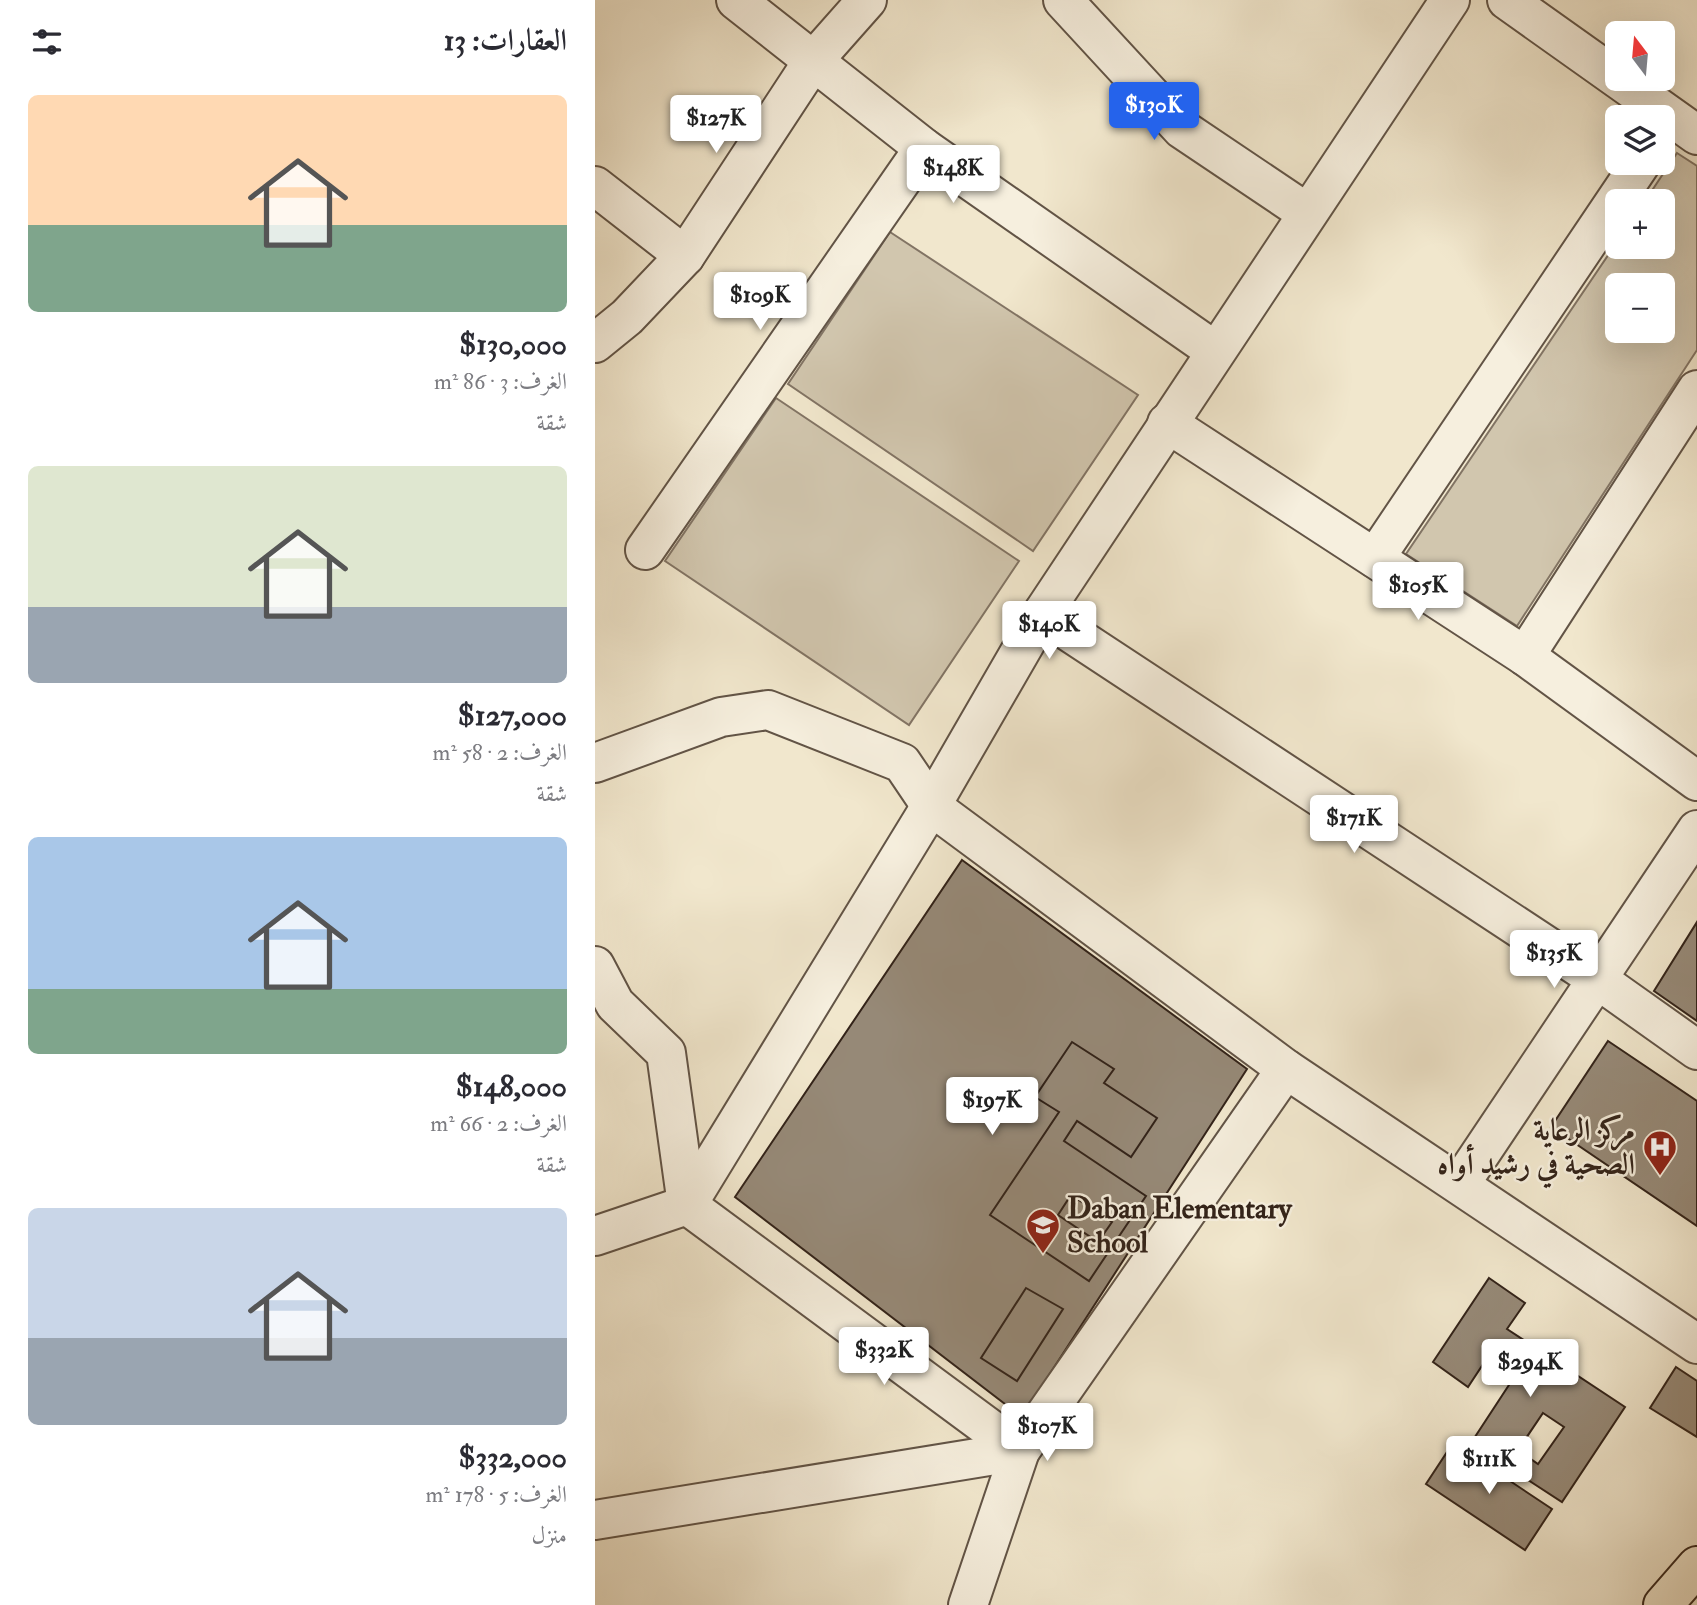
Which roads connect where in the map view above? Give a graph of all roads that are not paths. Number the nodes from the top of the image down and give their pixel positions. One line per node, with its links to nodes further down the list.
1 (736, 0): 6 (street)
2 (867, 0): 6 (street)
3 (1063, 0): 11 (street)
4 (1450, 0): 11 (street)
5 (1507, 0): 7 (street)
6 (813, 61): 8 (street); 12 (street)
7 (1677, 128)
8 (924, 149): 14 (street); 17 (street)
9 (1633, 175): 18 (street)
10 (595, 186): 12 (street)
11 (1307, 213): 14 (street)
12 (685, 256): 13 (street)
13 (595, 343)
14 (1215, 351): 16 (street)
15 (1697, 390): 20 (street)
16 (1167, 423): 18 (street); 19 (street)
17 (645, 550)
18 (1375, 558): 20 (street)
19 (1042, 614): 23 (street); 26 (street)
20 (1525, 656): 22 (street)
21 (595, 763): 23 (street)
22 (1697, 781)
23 (931, 806): 28 (street); 30 (street)
24 (1697, 830): 26 (street)
25 (595, 965): 30 (street)
26 (1597, 979): 27 (street); 29 (street)
27 (1697, 1051)
28 (1286, 1069): 29 (street); 33 (street)
29 (1460, 1184): 32 (street)
30 (687, 1205): 31 (street); 33 (street)
31 (595, 1236)
32 (1697, 1344)
33 (1020, 1451): 34 (street); 36 (street)
34 (595, 1520)
35 (1697, 1566): 37 (main road)
36 (968, 1605)
37 (1663, 1605)

